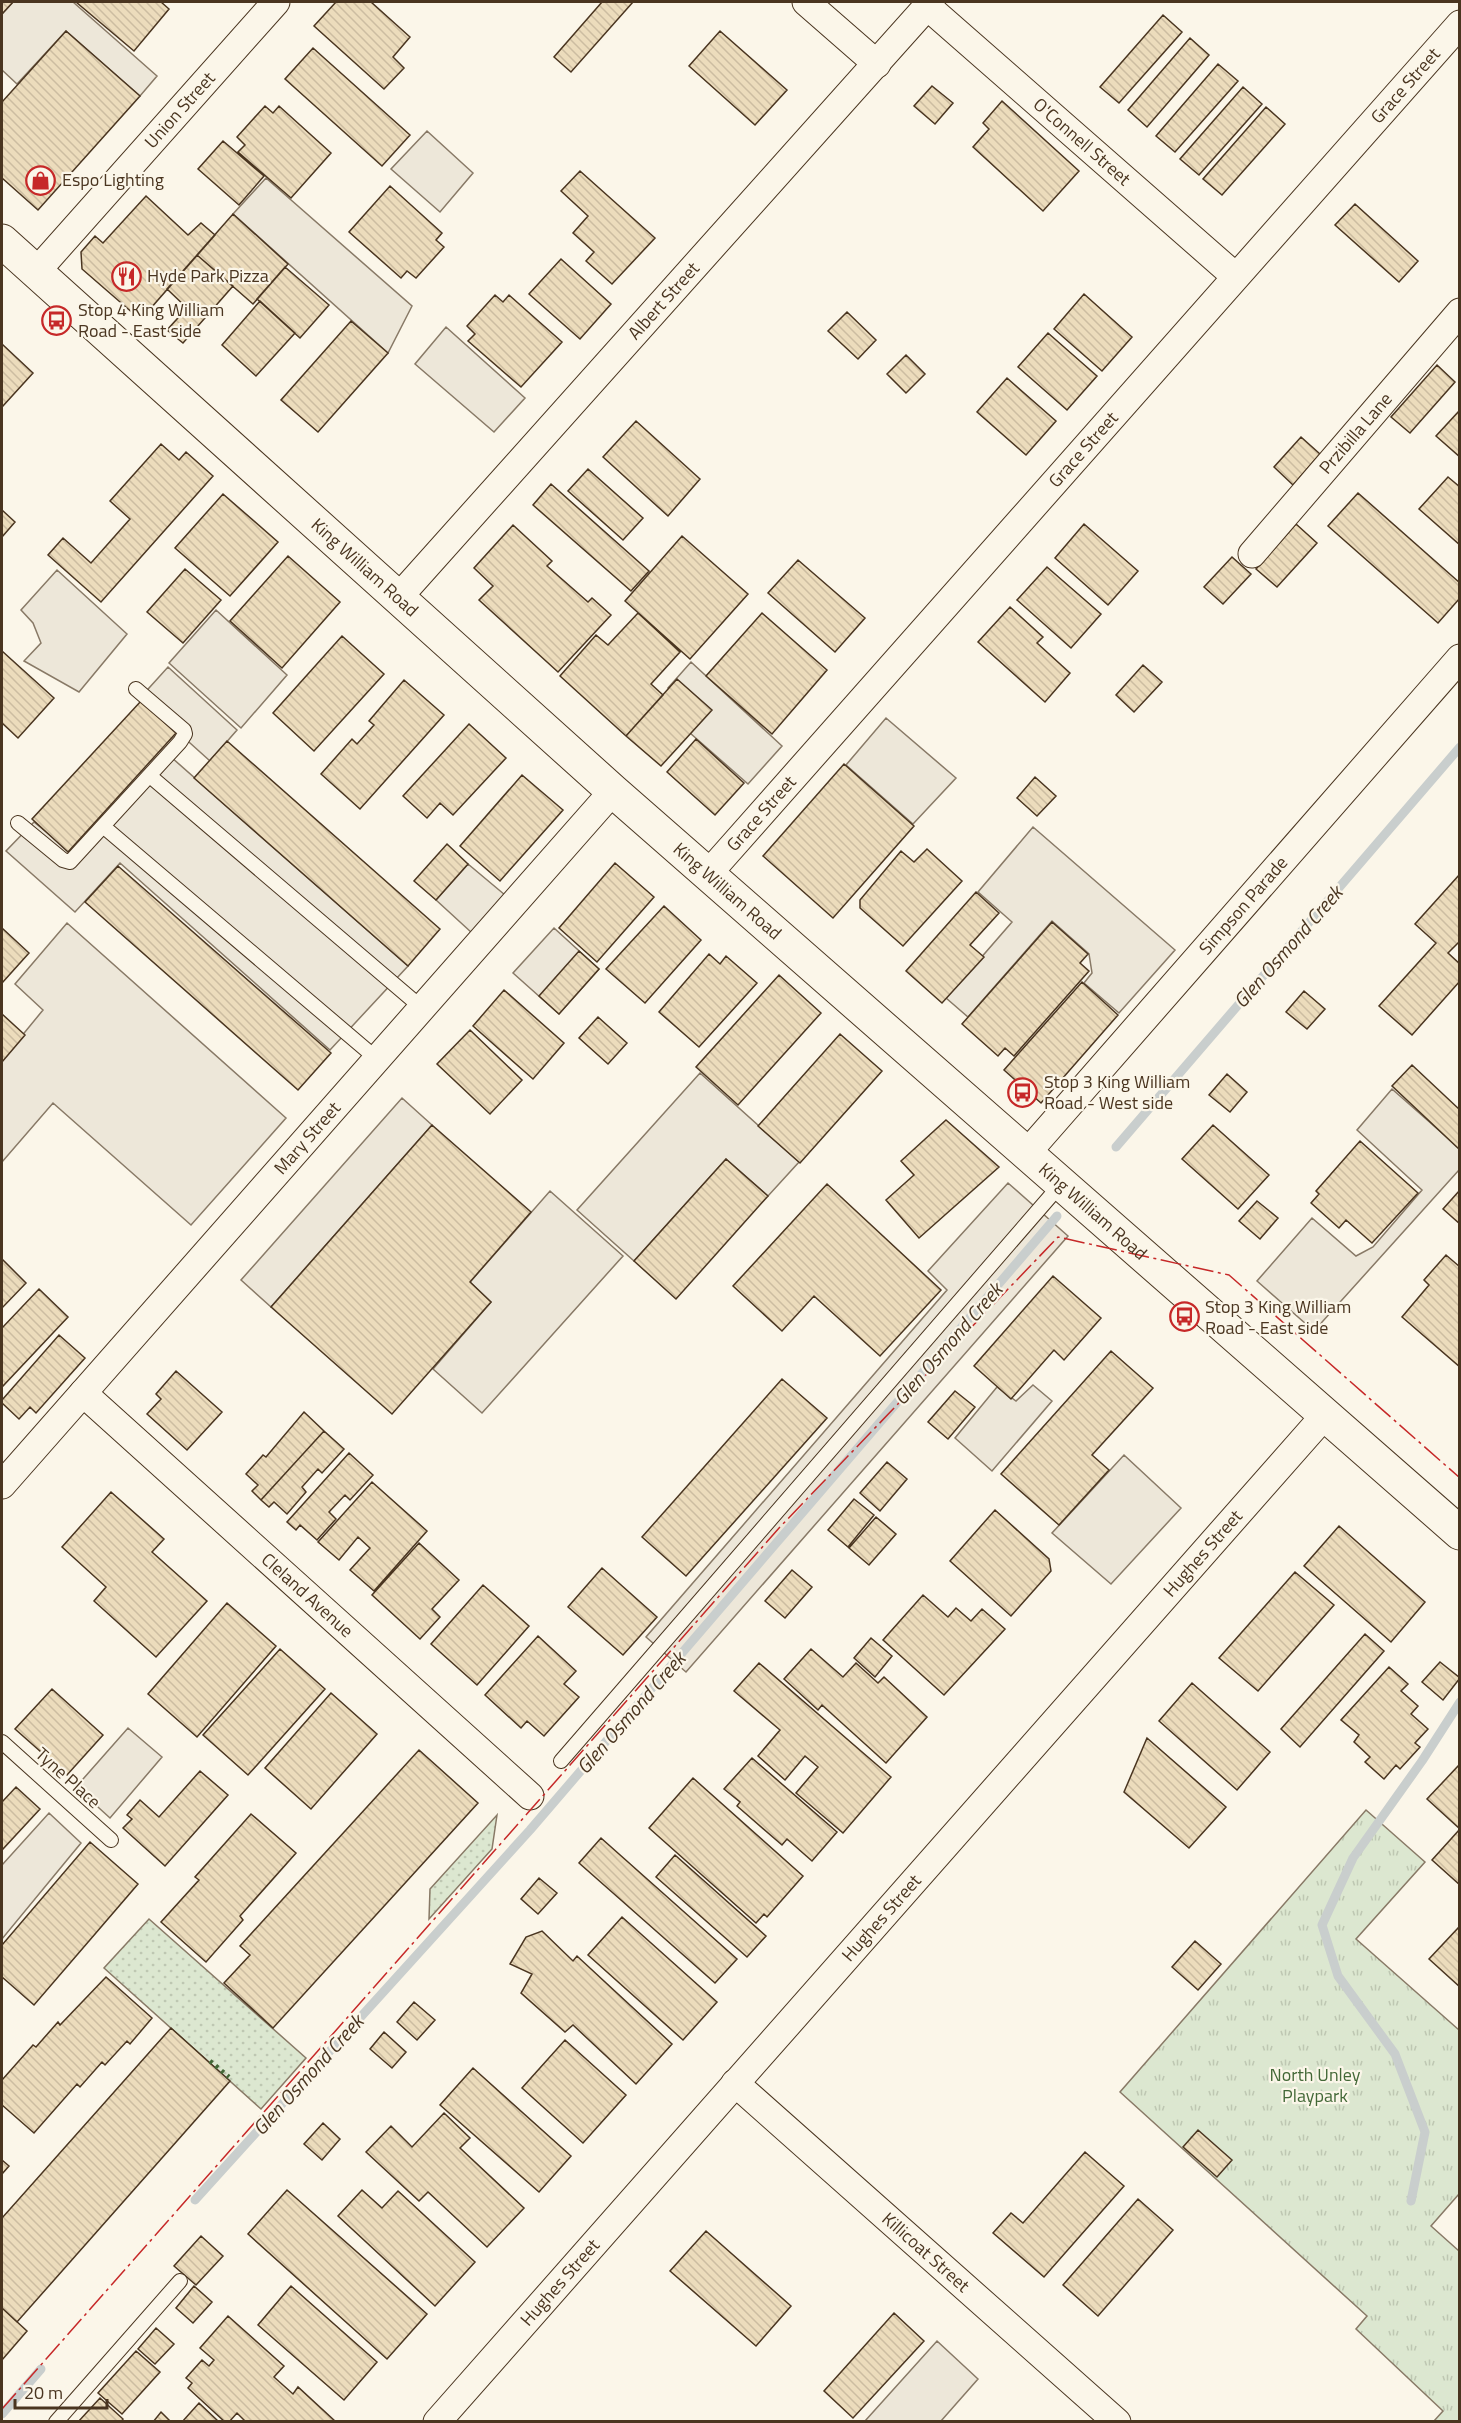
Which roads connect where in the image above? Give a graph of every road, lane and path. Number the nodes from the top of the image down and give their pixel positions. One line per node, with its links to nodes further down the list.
1 (276, 2): 7 (street, Union Street)
2 (806, 2): 5 (street)
3 (929, 4): 5 (street, Albert Street); 8 (street, O'Connell Street)
4 (1460, 24): 8 (street, Grace Street)
5 (877, 64): 11 (street, Albert Street)
6 (2, 241): 7 (main road, King William Road)
7 (35, 273): 11 (main road, King William Road)
8 (1235, 276): 18 (street, Grace Street)
9 (1460, 312): 10 (street, Przibilla Lane)
10 (1252, 554)
11 (397, 599): 15 (main road, King William Road)
12 (1460, 658): 21 (street, Simpson Parade)
13 (136, 689): 14 (lane)
14 (150, 776): 17 (lane); 19 (lane)
15 (613, 791): 18 (main road, King William Road); 19 (street, Mary Street)
16 (18, 823): 17 (lane)
17 (104, 827): 20 (lane)
18 (707, 874): 21 (main road, King William Road)
19 (422, 1008): 20 (street, Mary Street)
20 (377, 1059): 23 (street, Mary Street)
21 (1026, 1154): 22 (main road, King William Road)
22 (1061, 1184): 24 (main road, King William Road); 28 (lane)
23 (82, 1393): 25 (street, Mary Street); 29 (street, Cleland Avenue)
24 (1325, 1415): 26 (main road, King William Road); 31 (street, Hughes Street)
25 (5, 1475)
26 (1460, 1533)
27 (2, 1742): 30 (lane, Tyne Place)
28 (561, 1761)
29 (530, 1796)
30 (111, 1840)
31 (735, 2084): 34 (street, Hughes Street); 35 (street, Killicoat Street)
32 (180, 2282): 33 (lane)
33 (56, 2421)
34 (437, 2421)
35 (1117, 2421)

